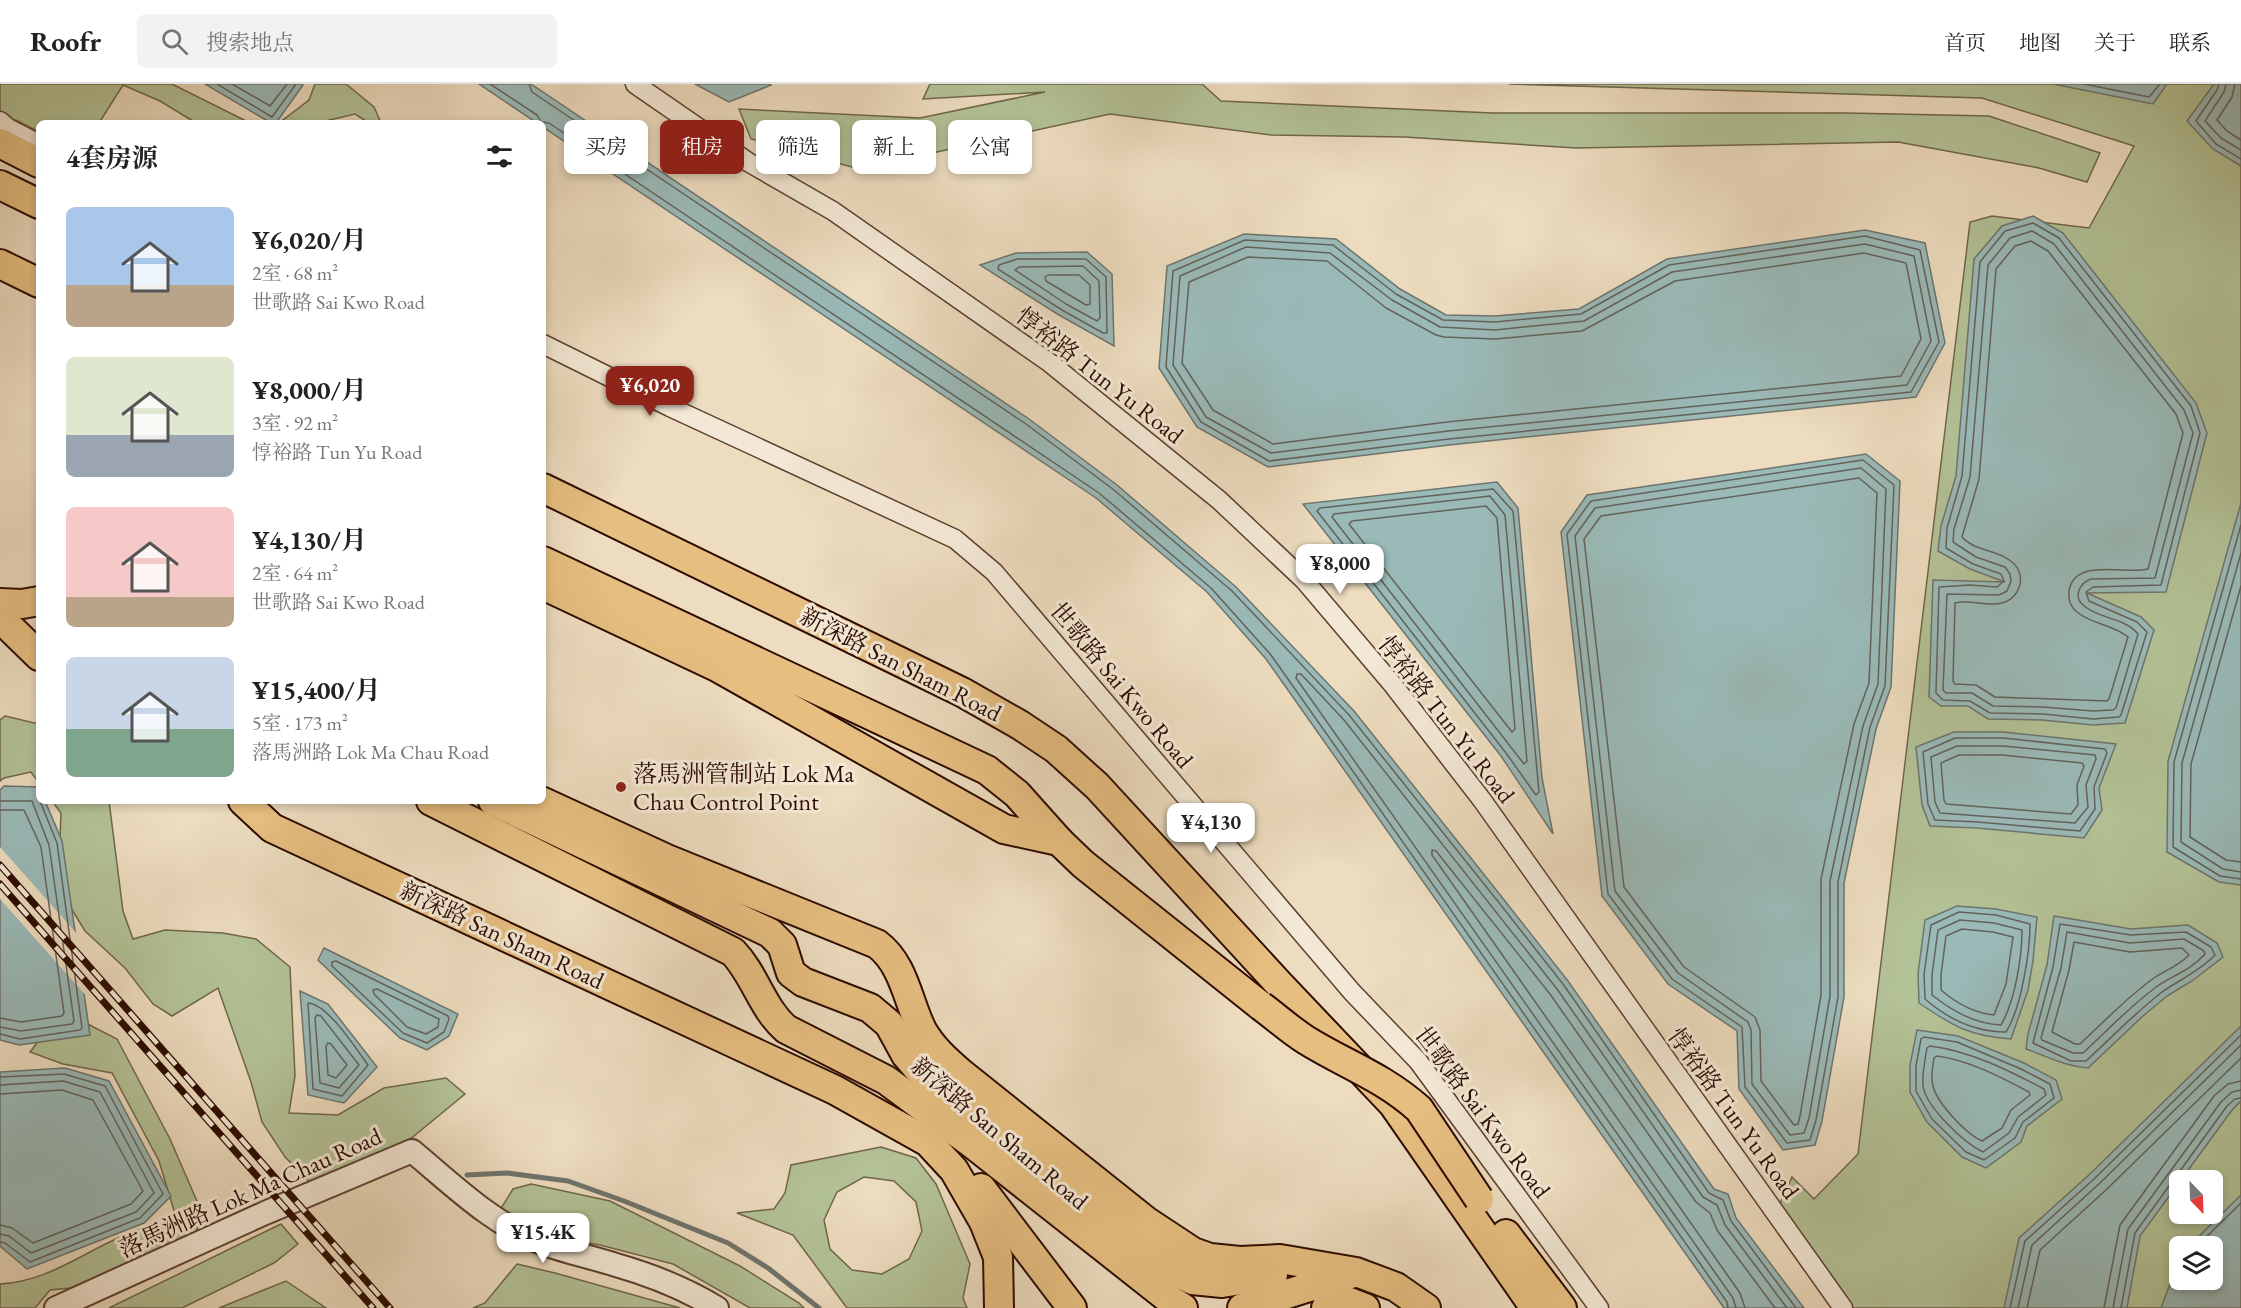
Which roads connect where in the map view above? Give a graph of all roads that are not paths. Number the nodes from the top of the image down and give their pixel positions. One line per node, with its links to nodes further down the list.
1 (635, 84): 37 (street, 惇裕路 Tun Yu Road)
2 (0, 121): 3 (street)
3 (36, 142)
4 (0, 143): 5 (main road)
5 (36, 161)
6 (0, 185): 7 (main road)
7 (36, 203)
8 (0, 264): 9 (main road)
9 (36, 282)
10 (546, 345): 36 (street, 世歌路 Sai Kwo Road)
11 (546, 489): 34 (main road, 新深路 San Sham Road)
12 (546, 562): 22 (main road)
13 (546, 586): 22 (main road)
14 (36, 602): 15 (main road)
15 (0, 603)
16 (0, 618): 17 (main road)
17 (36, 653)
18 (546, 803): 24 (main road, 新深路 San Sham Road)
19 (246, 804): 23 (main road, 新深路 San Sham Road)
20 (436, 804): 29 (main road, 新深路 San Sham Road)
21 (499, 804): 24 (main road, 新深路 San Sham Road)
22 (1059, 841): 35 (main road, bridge)
23 (928, 1142): 27 (main road, 新深路 San Sham Road); 28 (main road, 新深路 San Sham Road)
24 (1356, 1272): 30 (main road); 33 (main road, 新深路 San Sham Road)
25 (56, 1308): 26 (street, 落馬洲路 Lok Ma Chau Road)
26 (717, 1308)
27 (999, 1308)
28 (1072, 1308)
29 (1183, 1308)
30 (1242, 1308)
31 (1326, 1308): 32 (main road)
32 (1365, 1308)
33 (1426, 1308)
34 (1536, 1308)
35 (1562, 1308)
36 (1599, 1308)
37 (1844, 1308)

